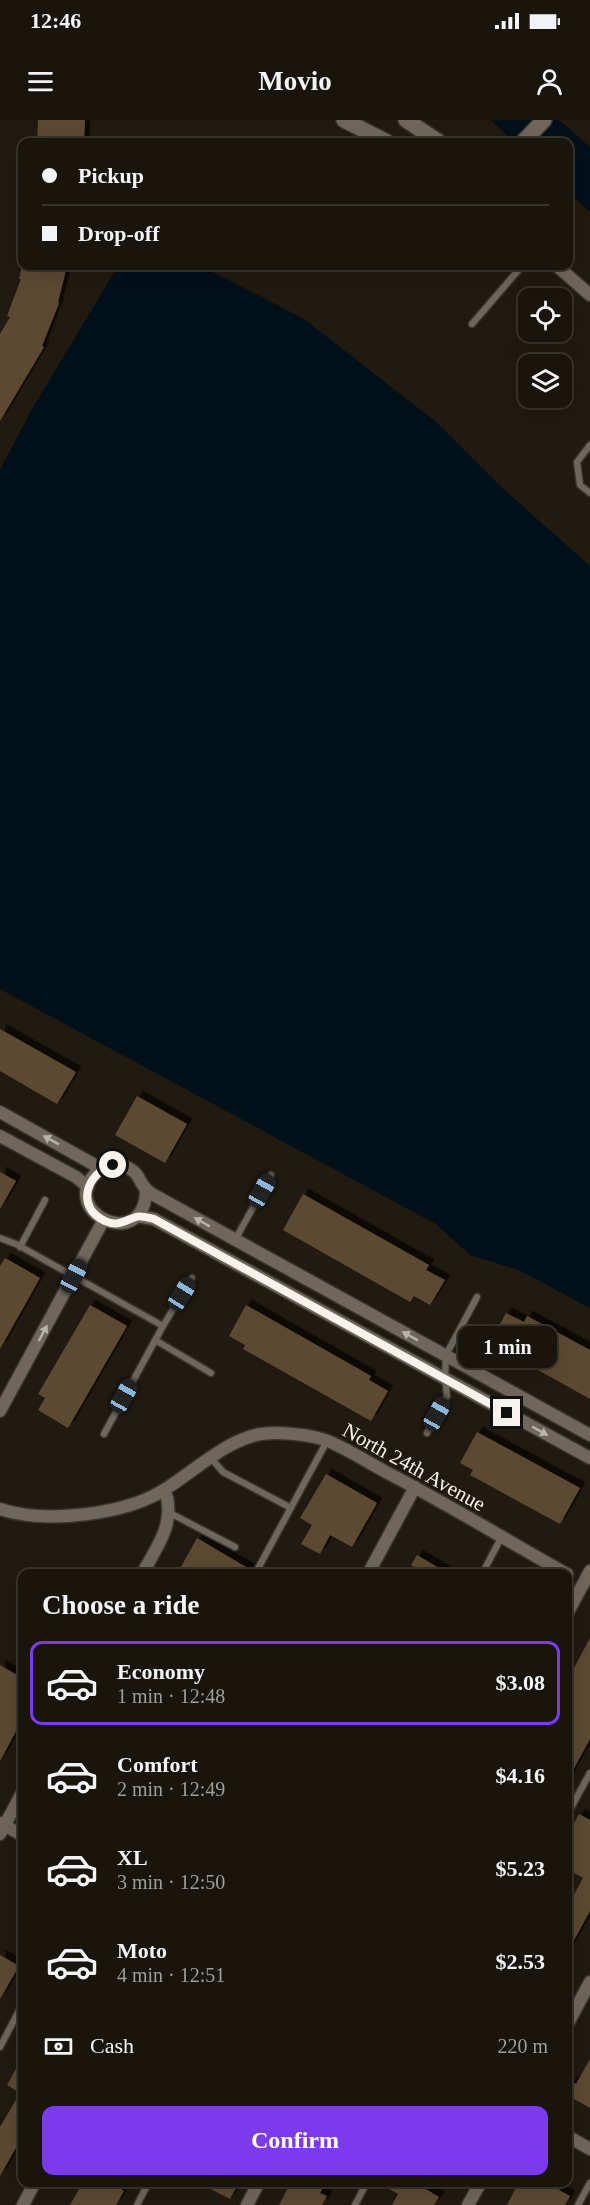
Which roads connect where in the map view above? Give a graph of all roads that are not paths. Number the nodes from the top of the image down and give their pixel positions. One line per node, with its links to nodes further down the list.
1 (344, 120): 4 (street)
2 (406, 120): 5 (street)
3 (544, 120): 6 (street)
4 (379, 138)
5 (433, 138)
6 (527, 138)
7 (519, 270): 10 (lane)
8 (562, 270): 9 (street)
9 (590, 295)
10 (472, 324)
11 (590, 445): 12 (lane)
12 (590, 493)
13 (0, 1112): 15 (street, one-way to 13)
14 (0, 1136): 17 (street)
15 (102, 1169): 17 (street); 18 (street)
16 (271, 1175): 23 (lane)
17 (88, 1187): 21 (street)
18 (146, 1190): 20 (street); 23 (street, one-way to 18)
19 (45, 1200): 24 (lane)
20 (137, 1216): 21 (street); 32 (street)
21 (104, 1221): 25 (street)
22 (0, 1238): 24 (lane)
23 (235, 1240): 30 (street, one-way to 23)
24 (20, 1247): 25 (lane)
25 (74, 1276): 28 (lane); 33 (street, one-way to 25)
26 (192, 1278): 28 (lane)
27 (477, 1297): 30 (lane)
28 (163, 1326): 29 (lane)
29 (155, 1340): 31 (lane); 35 (lane)
30 (446, 1355): 32 (lane); 36 (street)
31 (211, 1373)
32 (445, 1378): 34 (lane); 39 (street, one-way to 39)
33 (0, 1411)
34 (427, 1433)
35 (104, 1434)
36 (590, 1435)
37 (327, 1441): 38 (street, North 24th Avenue); 40 (street, North 24th Avenue); 42 (lane)
38 (212, 1458): 41 (street, North 24th Avenue); 42 (lane)
39 (590, 1458)
40 (415, 1487): 45 (street, North 24th Avenue); 49 (street)
41 (165, 1490): 43 (street, North 24th Avenue); 44 (street)
42 (291, 1508): 48 (lane)
43 (0, 1509)
44 (170, 1513): 46 (lane); 47 (street)
45 (501, 1538): 50 (lane); 51 (street, North 24th Avenue)
46 (235, 1547)
47 (145, 1569)
48 (258, 1569)
49 (371, 1569)
50 (485, 1569)
51 (558, 1569)
52 (590, 1571): 54 (street)
53 (572, 1577): 54 (street, North 24th Avenue)
54 (587, 1585): 55 (street)
55 (572, 1607)
56 (590, 1773): 58 (lane)
57 (18, 1800): 59 (street)
58 (572, 1806)
59 (2, 1828): 60 (street)
60 (18, 1834)
61 (590, 1982): 63 (street)
62 (18, 2013): 64 (lane)
63 (572, 2016)
64 (0, 2047)
65 (572, 2139): 66 (street)
66 (590, 2148)
67 (590, 2183): 78 (lane)
68 (32, 2187): 73 (street)
69 (146, 2187): 74 (lane)
70 (257, 2187): 75 (street)
71 (364, 2187): 76 (lane)
72 (478, 2187): 77 (street)
73 (23, 2205)
74 (137, 2205)
75 (247, 2205)
76 (355, 2205)
77 (468, 2205)
78 (578, 2205)

